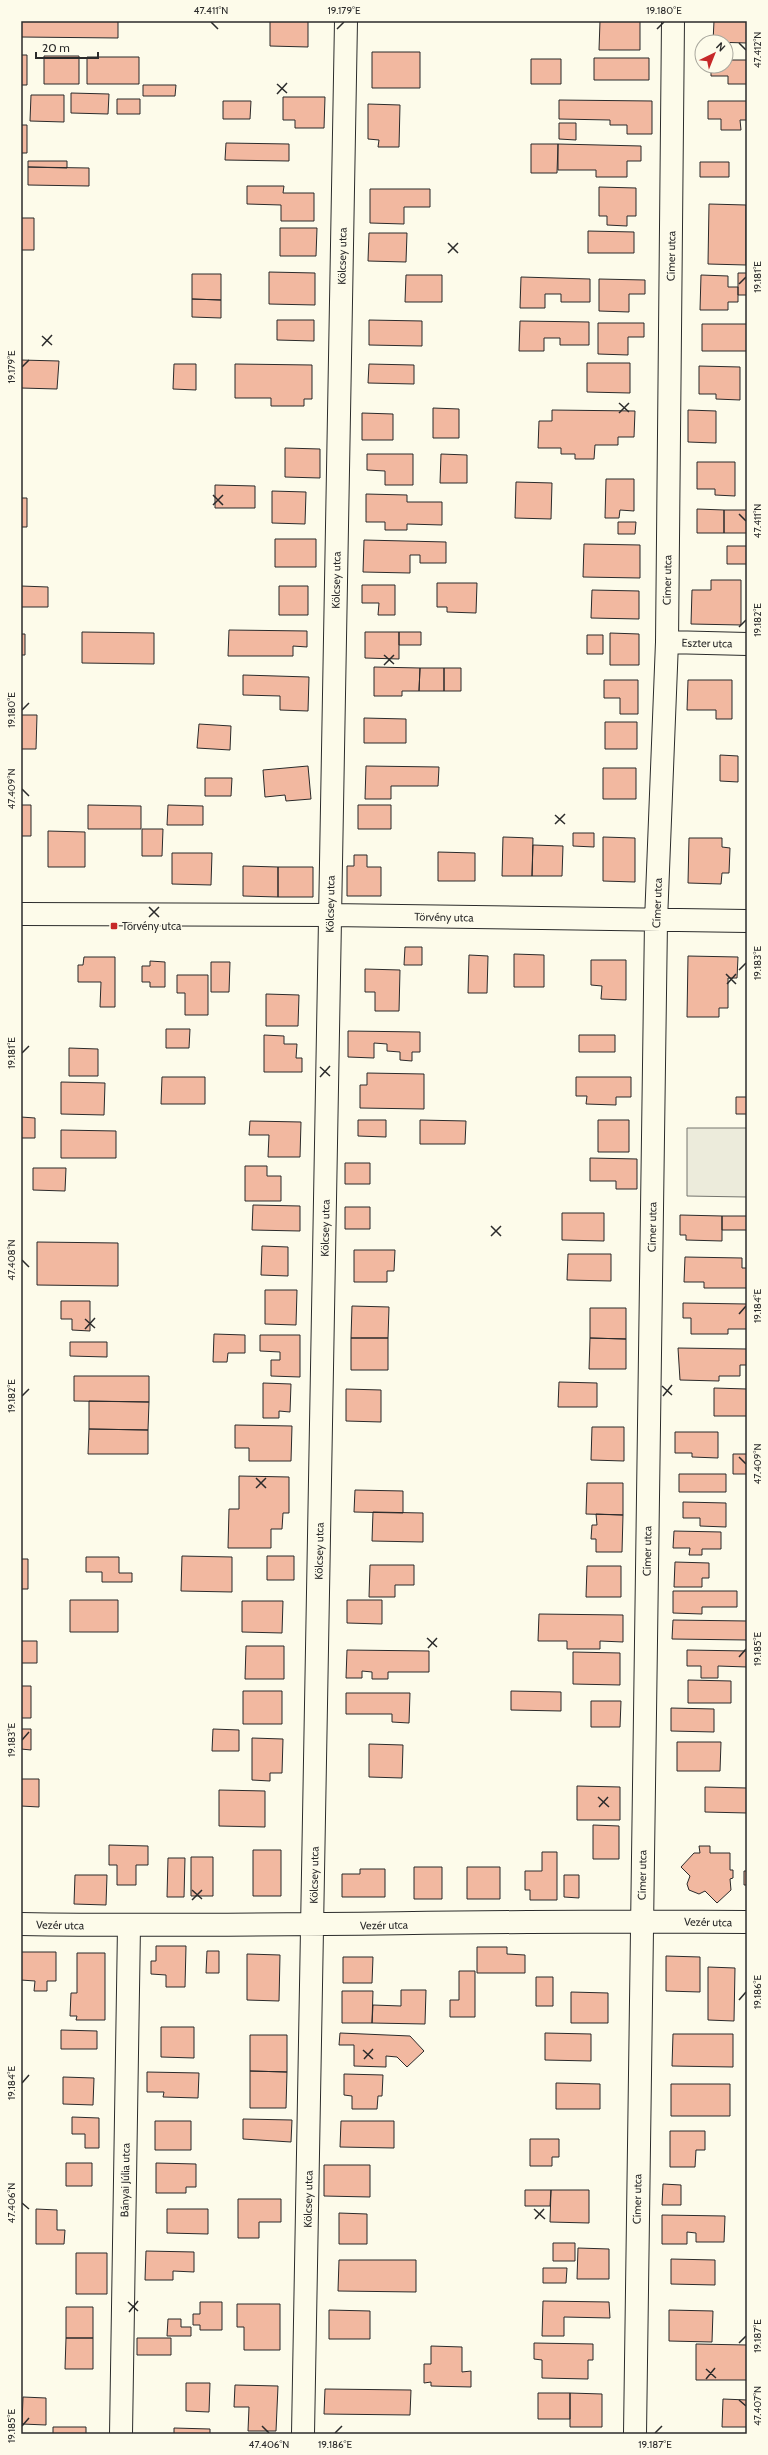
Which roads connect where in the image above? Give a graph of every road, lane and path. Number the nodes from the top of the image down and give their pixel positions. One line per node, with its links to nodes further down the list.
1 (346, 21): 6 (street, Kölcsey utca)
2 (673, 21): 3 (street, Címer utca)
3 (667, 642): 4 (street, Eszter utca); 7 (street, Címer utca)
4 (747, 644)
5 (21, 914): 6 (street, Törvény utca)
6 (330, 915): 7 (street, Törvény utca); 13 (street, Kölcsey utca)
7 (656, 921): 8 (street, Törvény utca); 9 (street, Címer utca)
8 (747, 921)
9 (641, 1921): 10 (street, Vezér utca); 13 (street, Vezér utca); 16 (street, Címer utca)
10 (747, 1922)
11 (21, 1924): 12 (street, Vezér utca)
12 (128, 1926): 13 (street, Vezér utca); 14 (street, Bányai Júlia utca)
13 (313, 1926): 15 (street, Kölcsey utca)
14 (121, 2434)
15 (303, 2434)
16 (634, 2434)

